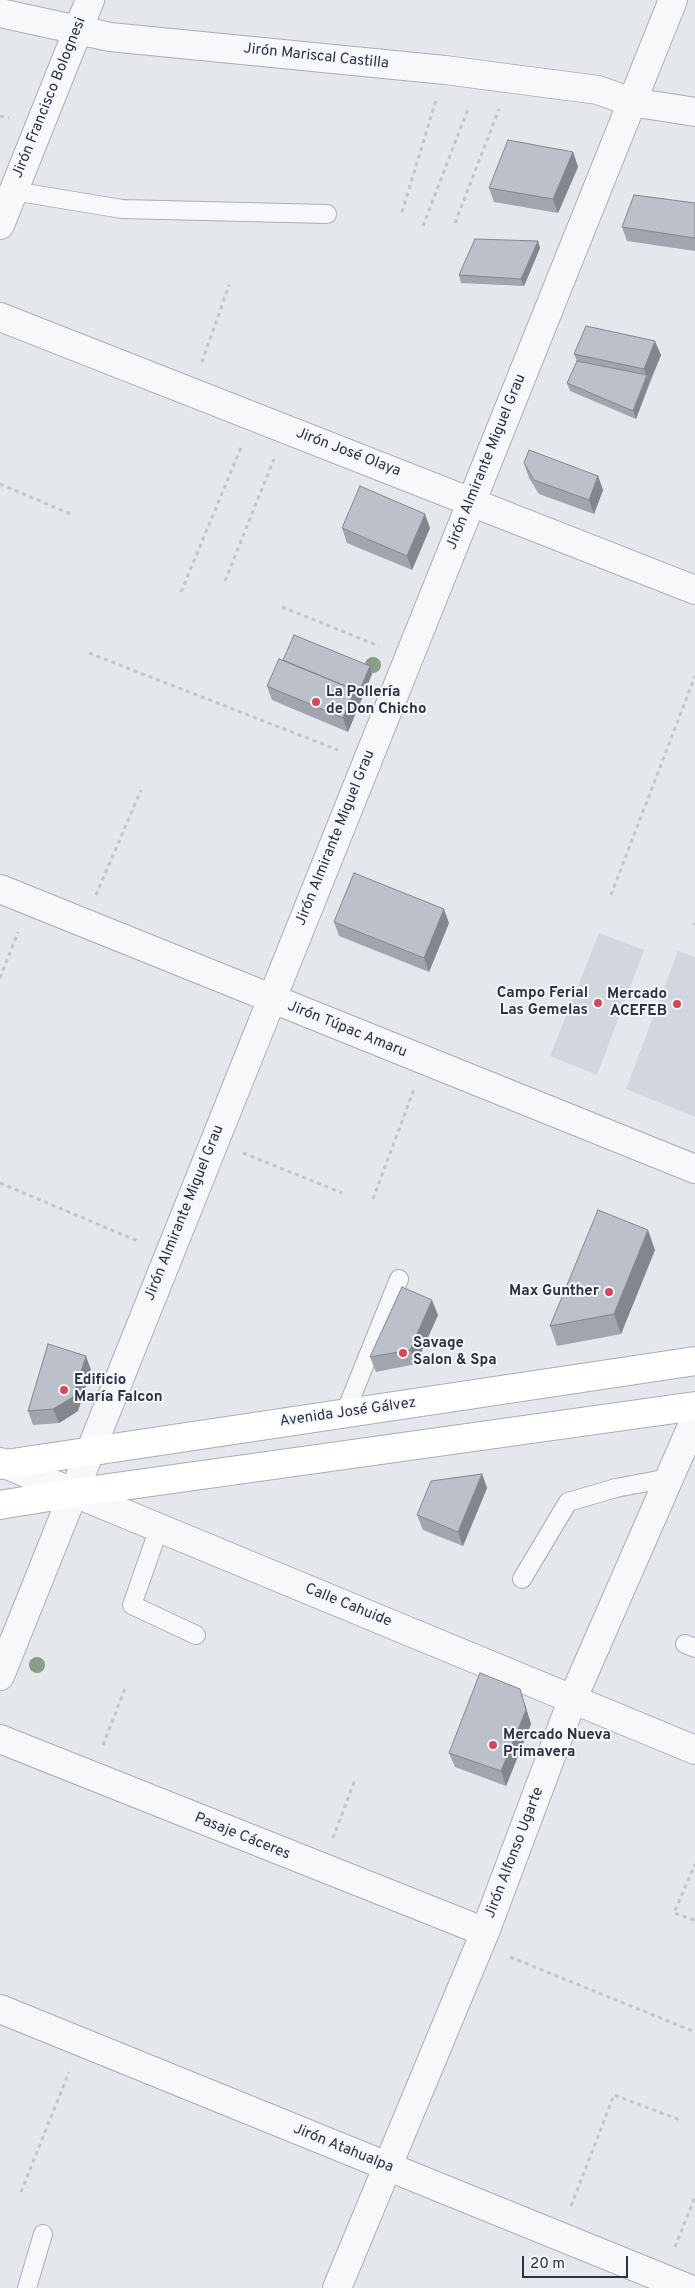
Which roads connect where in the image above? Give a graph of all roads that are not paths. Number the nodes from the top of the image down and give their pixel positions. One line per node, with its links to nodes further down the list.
1 (90, 0): 4 (street, Jirón Francisco Bolognesi)
2 (672, 0): 5 (street, Jirón Almirante Miguel Grau)
3 (0, 13): 4 (street, Jirón Mariscal Castilla)
4 (77, 31): 5 (street, Jirón Mariscal Castilla); 7 (street, Jirón Francisco Bolognesi)
5 (632, 102): 6 (street, Jirón Mariscal Castilla); 11 (street, Jirón Almirante Miguel Grau)
6 (695, 112)
7 (13, 191): 8 (lane); 9 (street, Jirón Francisco Bolognesi)
8 (327, 214)
9 (0, 225)
10 (0, 317): 11 (street, Jirón José Olaya)
11 (471, 502): 12 (street, Jirón José Olaya); 14 (street, Jirón Almirante Miguel Grau)
12 (695, 589)
13 (9, 897): 14 (street, Jirón Túpac Amaru)
14 (271, 1000): 15 (street, Jirón Túpac Amaru); 21 (street, Jirón Almirante Miguel Grau)
15 (695, 1168)
16 (399, 1279): 19 (lane)
17 (695, 1361): 19 (main road, Avenida José Gálvez)
18 (695, 1406): 24 (main road)
19 (345, 1413): 21 (main road, Avenida José Gálvez)
20 (693, 1431): 23 (street, Jirón Alfonso Ugarte)
21 (89, 1451): 22 (main road, Avenida José Gálvez); 24 (street, Jirón Almirante Miguel Grau)
22 (2, 1464): 24 (street, Calle Cahuide)
23 (669, 1478): 27 (lane); 30 (street, Jirón Alfonso Ugarte)
24 (73, 1493): 25 (main road); 26 (street, Calle Cahuide); 29 (street, Jirón Almirante Miguel Grau)
25 (0, 1505)
26 (159, 1528): 28 (lane); 30 (street, Calle Cahuide)
27 (522, 1579)
28 (196, 1635)
29 (0, 1676)
30 (573, 1698): 32 (street, Calle Cahuide); 33 (street, Jirón Alfonso Ugarte)
31 (0, 1739): 33 (street, Pasaje Cáceres)
32 (695, 1750)
33 (483, 1938): 35 (street, Jirón Alfonso Ugarte)
34 (0, 2009): 35 (street, Jirón Atahualpa)
35 (386, 2167): 37 (street, Jirón Atahualpa); 39 (street, Jirón Alfonso Ugarte)
36 (44, 2234): 38 (lane)
37 (652, 2280): 40 (street, Jirón Atahualpa)
38 (28, 2288)
39 (337, 2288)
40 (687, 2288)

